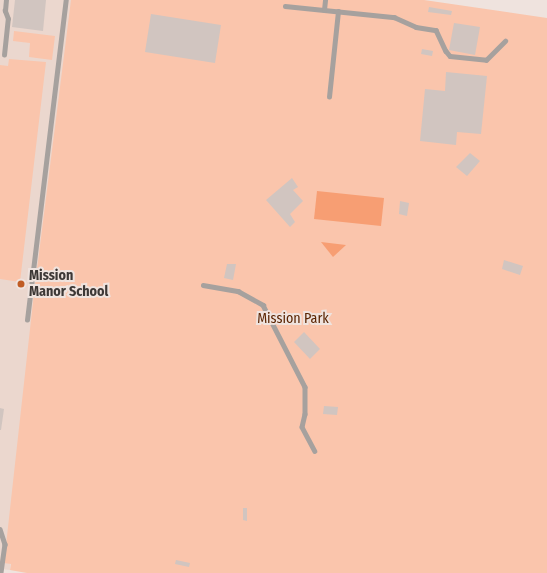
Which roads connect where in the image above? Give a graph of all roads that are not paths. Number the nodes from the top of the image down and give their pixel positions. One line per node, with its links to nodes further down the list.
1 (6, 0): 8 (lane)
2 (66, 0): 11 (lane)
3 (325, 0): 5 (lane)
4 (285, 6): 5 (lane)
5 (324, 10): 6 (lane)
6 (338, 11): 7 (lane); 9 (lane)
7 (505, 41)
8 (4, 55)
9 (329, 97)
10 (203, 285): 12 (lane)
11 (28, 320)
12 (315, 451)
13 (0, 529): 14 (lane)
14 (1, 573)

